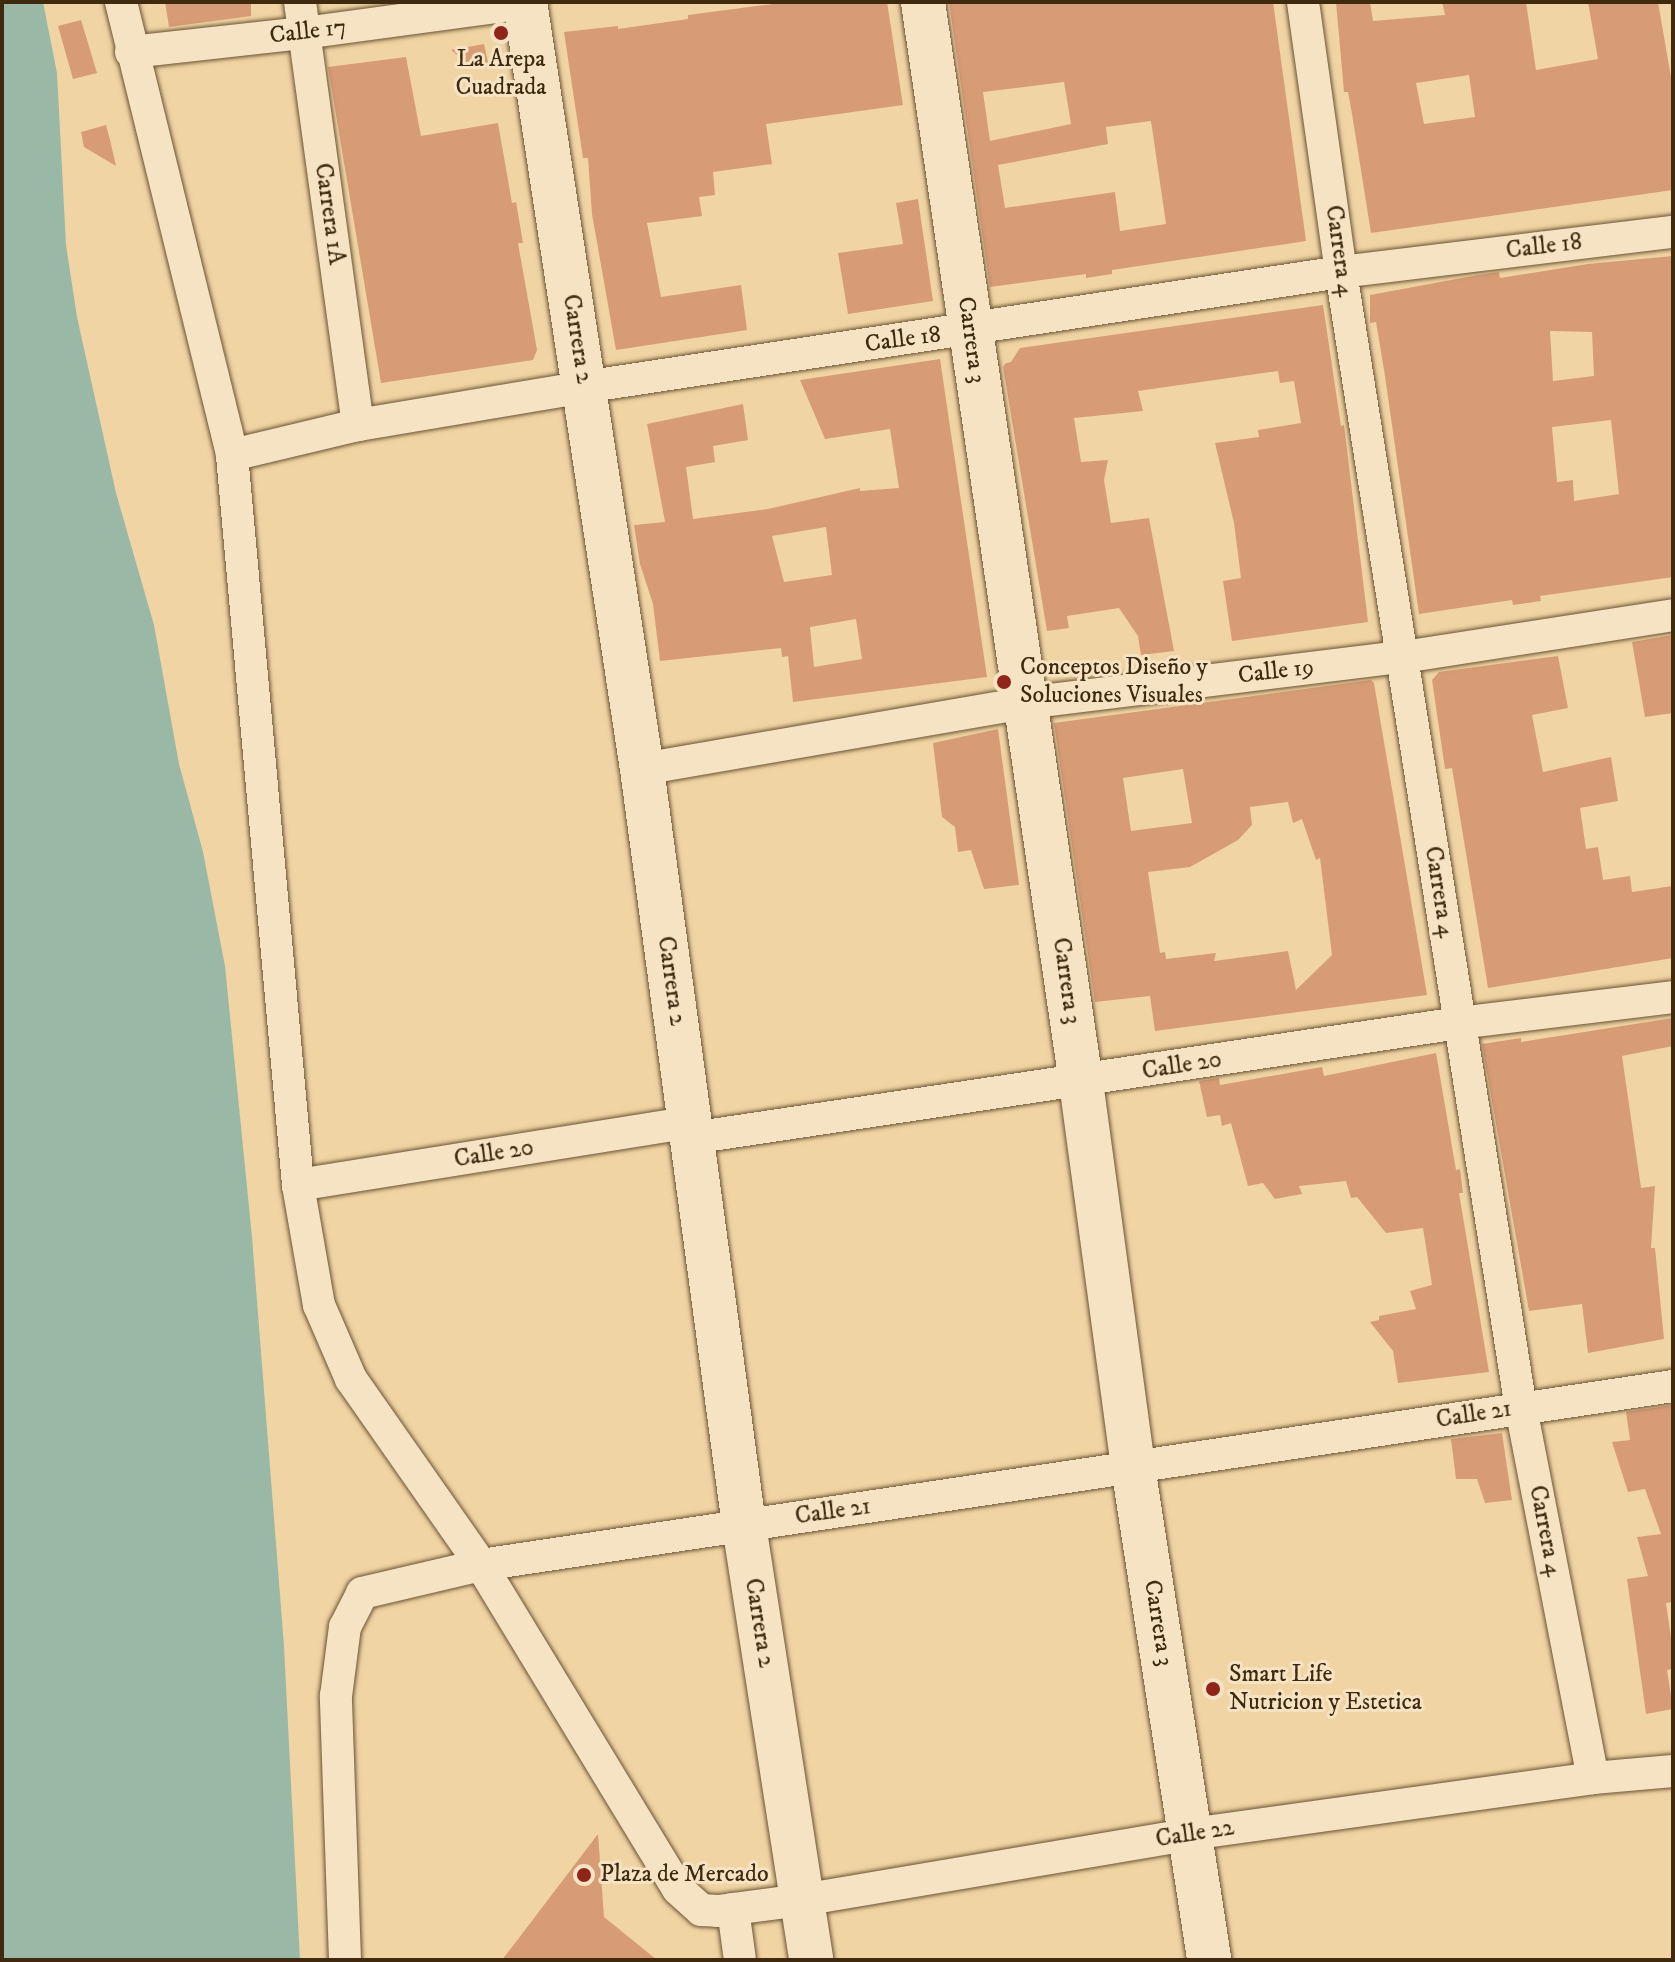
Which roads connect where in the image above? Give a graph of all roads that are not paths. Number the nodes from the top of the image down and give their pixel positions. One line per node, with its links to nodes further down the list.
1 (121, 2): 7 (street)
2 (525, 2): 3 (street, Calle 17); 6 (street, Calle 17); 11 (main road, Carrera 2)
3 (532, 2)
4 (923, 2): 10 (main road, Carrera 3)
5 (1303, 2): 9 (street, Carrera 4)
6 (302, 18): 7 (street, Calle 17); 12 (street, Carrera 1A)
7 (131, 52): 13 (street)
8 (1673, 232): 9 (street, Calle 18)
9 (1341, 272): 10 (street, Calle 18); 15 (street, Carrera 4)
10 (970, 331): 11 (street, Calle 18); 16 (main road, Carrera 3)
11 (584, 387): 12 (street, Calle 18); 17 (main road, Carrera 2)
12 (358, 425): 13 (street, Calle 18)
13 (232, 455): 22 (street)
14 (1673, 615): 15 (street, Calle 19)
15 (1403, 657): 16 (street, Calle 19); 19 (street, Carrera 4)
16 (1026, 703): 17 (street, Calle 19); 20 (main road, Carrera 3)
17 (642, 769): 21 (main road, Carrera 2)
18 (1673, 997): 19 (street, Calle 20)
19 (1459, 1023): 20 (street, Calle 20); 24 (street, Carrera 4)
20 (1081, 1082): 21 (street, Calle 20); 25 (main road, Carrera 3)
21 (691, 1130): 22 (street, Calle 20); 26 (main road, Carrera 2)
22 (298, 1185): 27 (street)
23 (1673, 1386): 24 (street, Calle 21)
24 (1521, 1408): 25 (street, Calle 21); 29 (street, Carrera 4)
25 (1133, 1467): 26 (street, Calle 21); 30 (main road, Carrera 3)
26 (744, 1525): 27 (street, Calle 21); 31 (main road, Carrera 2)
27 (481, 1565): 32 (street); 33 (street, Calle 21)
28 (1673, 1771): 29 (street, Calle 22)
29 (1593, 1778): 30 (street, Calle 22)
30 (1191, 1834): 31 (street, Calle 22); 36 (main road, Carrera 3)
31 (802, 1900): 32 (street, Calle 22); 35 (main road, Carrera 2)
32 (726, 1910): 34 (street)
33 (345, 1960)
34 (740, 1960)
35 (811, 1960)
36 (1209, 1960)

